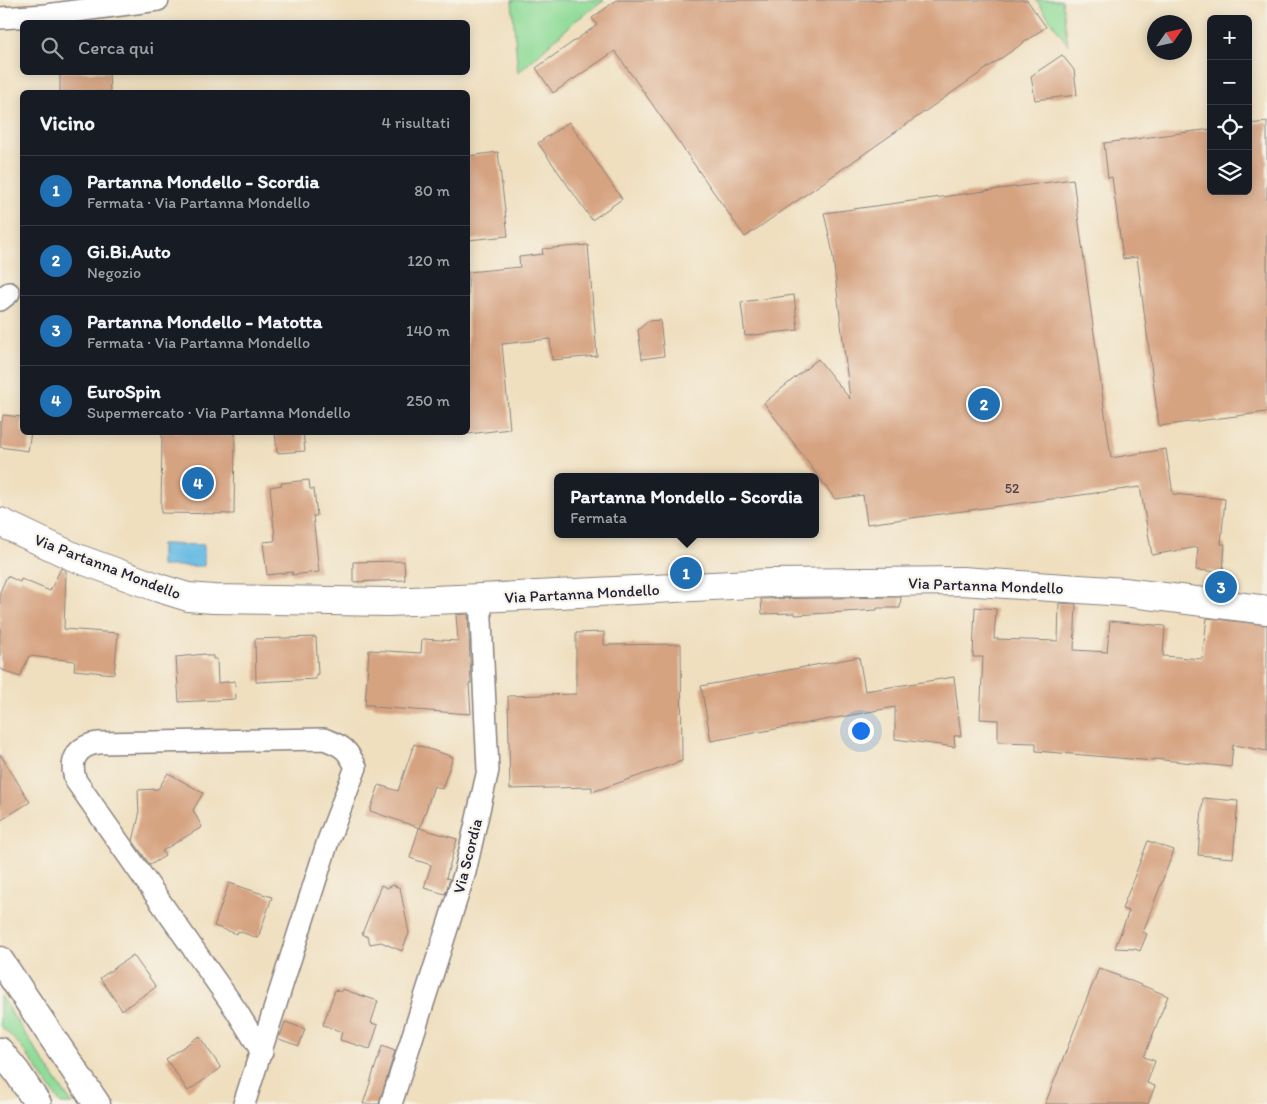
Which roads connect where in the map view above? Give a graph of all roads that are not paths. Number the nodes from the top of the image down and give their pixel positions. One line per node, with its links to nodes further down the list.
1 (158, 0): 2 (street)
2 (0, 18)
3 (0, 522): 4 (main road, Via Partanna Mondello)
4 (480, 598): 5 (main road, Via Partanna Mondello); 12 (street, Via Scordia)
5 (1267, 610)
6 (0, 960): 10 (street)
7 (0, 1051): 9 (street)
8 (262, 1052): 8 (street); 11 (street)
9 (38, 1104)
10 (97, 1104)
11 (244, 1104)
12 (390, 1104)

